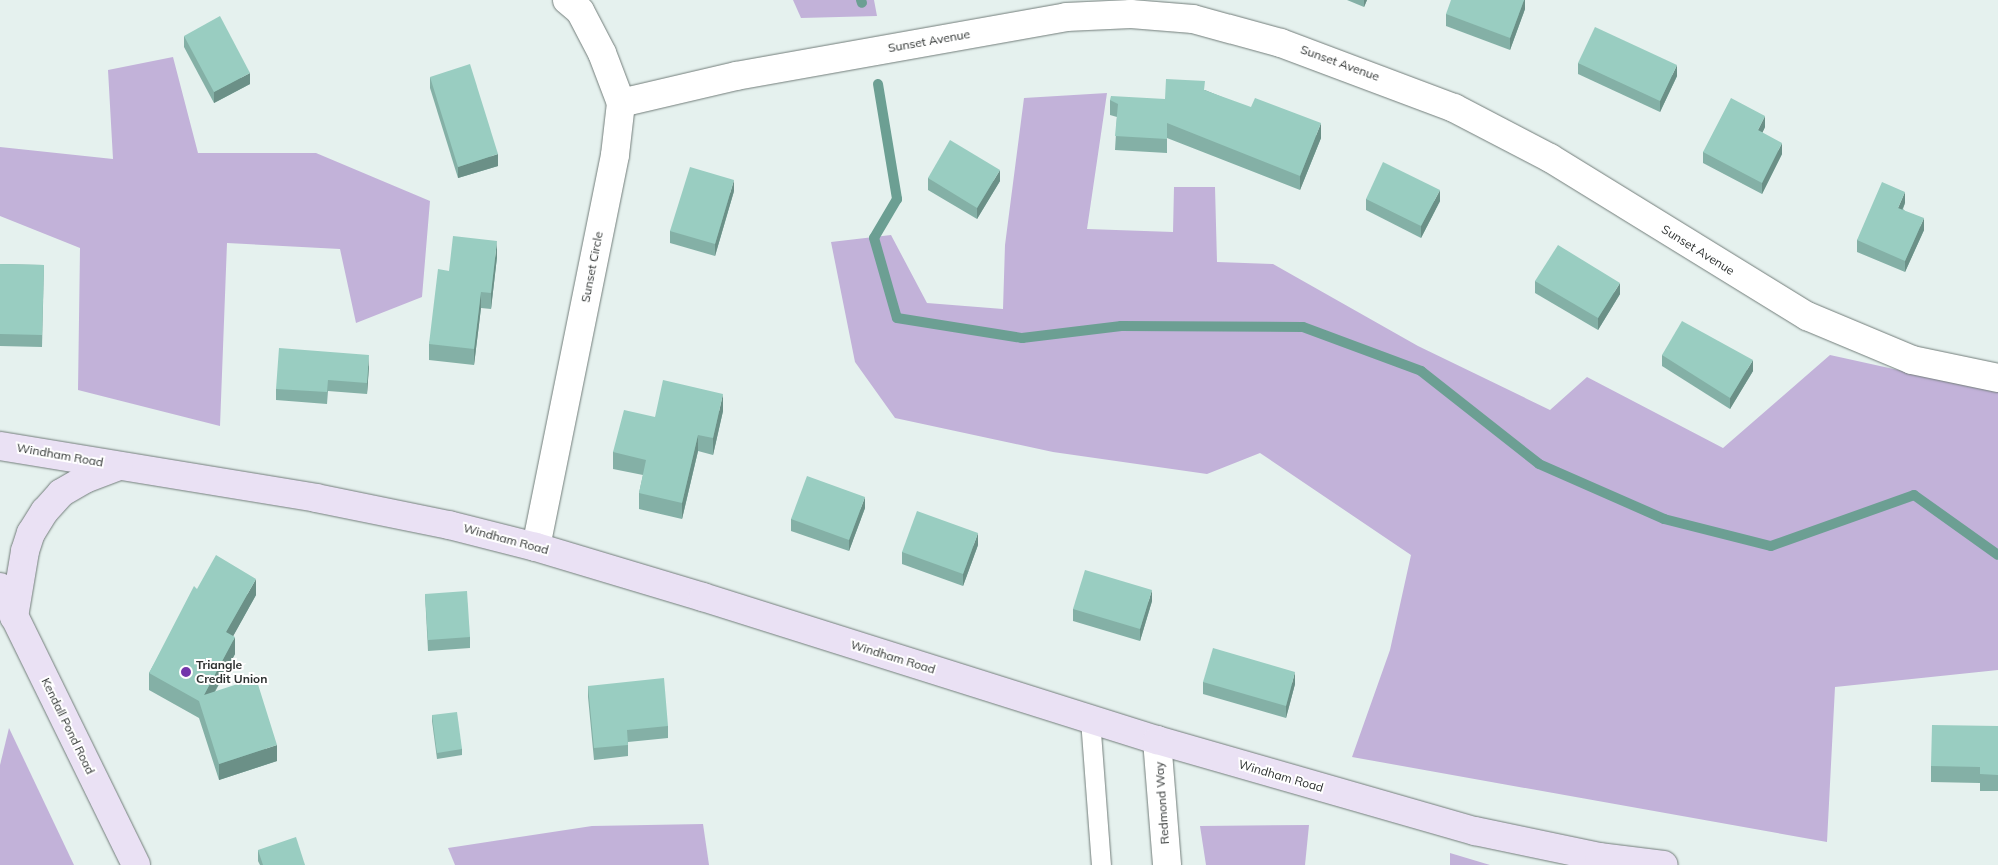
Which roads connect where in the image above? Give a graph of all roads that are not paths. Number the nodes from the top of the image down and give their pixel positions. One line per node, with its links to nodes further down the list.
1 (567, 0): 2 (street, Sunset Circle)
2 (621, 103): 3 (street, Sunset Avenue); 6 (street, Sunset Circle)
3 (1998, 378)
4 (0, 446): 5 (street, Windham Road)
5 (119, 466): 6 (street, Windham Road); 8 (street, Windham Road)
6 (536, 547): 9 (street, Windham Road)
7 (0, 587): 8 (street, Kendall Pond Road)
8 (14, 617): 11 (street, Kendall Pond Road)
9 (1090, 719): 10 (street, Windham Road); 12 (lane)
10 (1157, 740): 13 (street, Redmond Way); 14 (street, Windham Road)
11 (136, 865)
12 (1101, 865)
13 (1167, 865)
14 (1664, 865)

